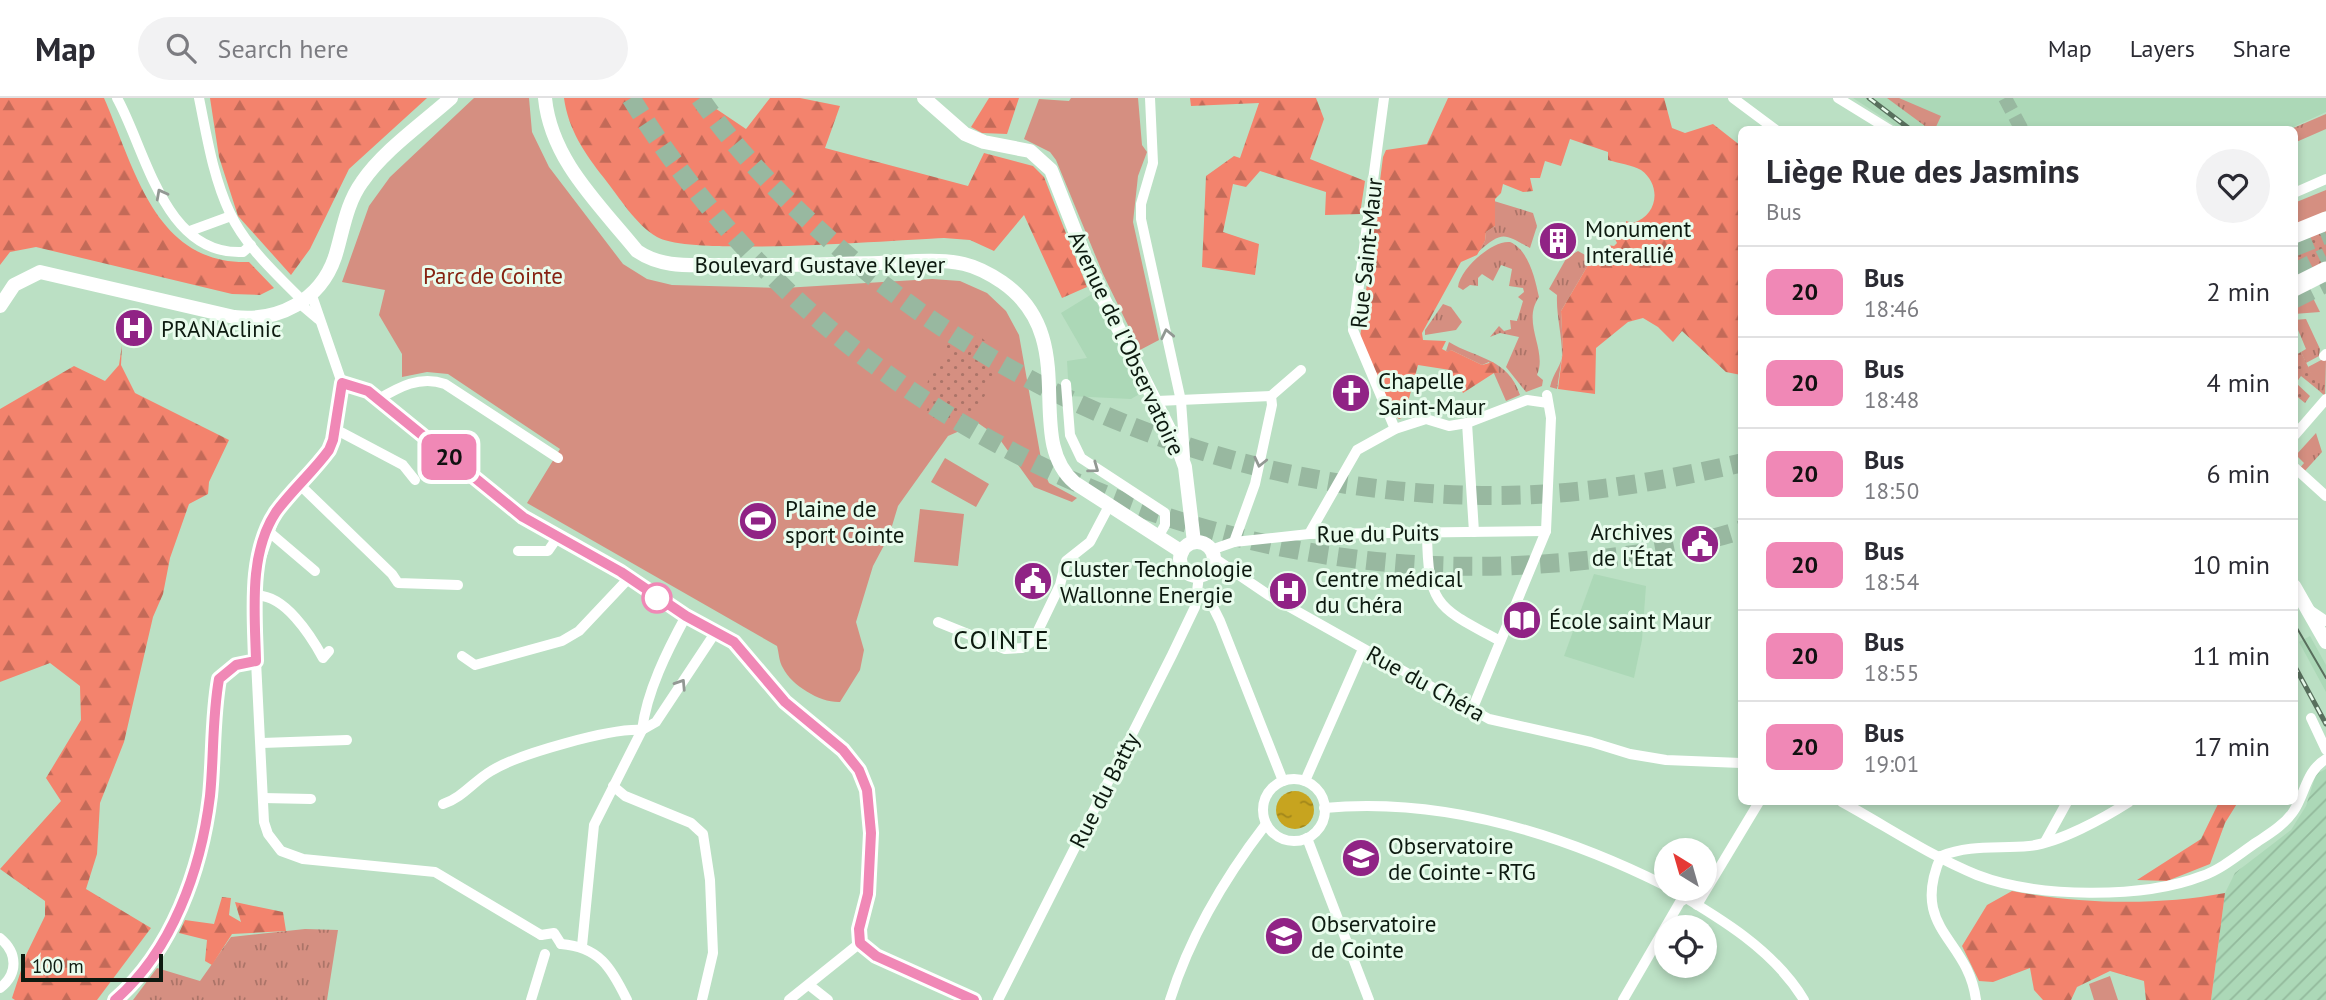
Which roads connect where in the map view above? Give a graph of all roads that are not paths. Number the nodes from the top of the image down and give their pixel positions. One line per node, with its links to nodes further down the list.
1 (117, 98): 16 (street, one-way to 1)
2 (199, 98): 14 (street)
3 (451, 98): 21 (street)
4 (545, 98): 36 (street, Boulevard Gustave Kleyer)
5 (924, 98): 29 (street, Avenue de l'Observatoire)
6 (1150, 98): 30 (street, one-way to 6)
7 (1384, 98): 33 (street, Rue Saint-Maur)
8 (1732, 98): 10 (street)
9 (1838, 98): 11 (street)
10 (1770, 126)
11 (1884, 126)
12 (2326, 179): 13 (street)
13 (2298, 191)
14 (231, 216): 16 (street); 18 (street)
15 (2326, 221): 17 (highway)
16 (190, 231): 18 (street)
17 (2298, 232)
18 (251, 245): 21 (street)
19 (2326, 271): 20 (highway)
20 (2298, 285)
21 (304, 299): 22 (street); 24 (street)
22 (0, 306)
23 (1301, 370): 26 (street)
24 (342, 383): 28 (street); 32 (street)
25 (1066, 384): 35 (street)
26 (1271, 396): 30 (street); 52 (street, one-way to 52)
27 (2326, 399): 34 (street)
28 (377, 400): 37 (street); 50 (street)
29 (1157, 401): 30 (street); 38 (street, Avenue de l'Observatoire)
30 (1181, 401): 38 (street)
31 (1467, 423): 33 (street); 45 (street); 46 (street)
32 (335, 429): 40 (street); 41 (street)
33 (1395, 429): 48 (street)
34 (2298, 431)
35 (1070, 435): 36 (street); 49 (street, one-way to 49)
36 (1053, 438): 43 (street, Boulevard Gustave Kleyer)
37 (558, 458)
38 (1185, 467): 51 (street, Avenue de l'Observatoire)
39 (2298, 471): 42 (street)
40 (415, 480)
41 (300, 485): 44 (street); 59 (street)
42 (2326, 496)
43 (1109, 506): 49 (street, Boulevard Gustave Kleyer); 66 (street)
44 (268, 531): 56 (street); 61 (street)
45 (1546, 531): 46 (street, Rue du Puits); 68 (street)
46 (1474, 532): 47 (street, Rue du Puits)
47 (1427, 533): 48 (street, Rue du Puits); 68 (street)
48 (1308, 534): 52 (street, Rue du Puits)
49 (1158, 537): 54 (street, Boulevard Gustave Kleyer)
50 (557, 538): 53 (street); 58 (street)
51 (1194, 542): 54 (street); 55 (street)
52 (1234, 542): 55 (street, Rue du Puits)
53 (519, 551)
54 (1182, 552): 57 (street)
55 (1213, 554): 57 (street); 70 (street, Rue du Chéra)
56 (315, 571)
57 (1199, 576): 62 (street, Rue du Batty)
58 (629, 578): 64 (street); 71 (street)
59 (458, 585)
60 (2298, 593): 63 (street)
61 (255, 596): 72 (street); 73 (street)
62 (1198, 596): 82 (street); 118 (street, Rue du Batty)
63 (2308, 609): 65 (street); 69 (street)
64 (686, 616): 67 (street); 76 (street)
65 (2326, 621)
66 (938, 622)
67 (715, 633): 76 (street, one-way to 67); 105 (street)
68 (1500, 641): 74 (street)
69 (2326, 642)
70 (1363, 649): 74 (street, Rue du Chéra); 83 (street)
71 (462, 656)
72 (256, 661): 78 (street); 111 (street)
73 (314, 667)
74 (1472, 710): 81 (street, Rue du Chéra)
75 (2311, 718): 79 (street)
76 (642, 730): 84 (street); 88 (street)
77 (347, 740): 78 (street)
78 (262, 743): 85 (street)
79 (2326, 750)
80 (2326, 759): 87 (street)
81 (1738, 763)
82 (1283, 781): 83 (street); 95 (street)
83 (1305, 781): 94 (street)
84 (614, 786): 107 (street); 114 (street)
85 (263, 798): 86 (street); 103 (street)
86 (311, 799)
87 (2298, 803)
88 (443, 804)
89 (1757, 805): 102 (street)
90 (1848, 805): 98 (street)
91 (2065, 805): 97 (street)
92 (2124, 805): 97 (street)
93 (2297, 805): 98 (street)
94 (1324, 808): 96 (street); 99 (street)
95 (1266, 824): 96 (street); 119 (street)
96 (1307, 838): 120 (street)
97 (2045, 842): 98 (street)
98 (1941, 856): 123 (street)
99 (1654, 880)
100 (1682, 901): 121 (street)
101 (1691, 901): 102 (street)
102 (1697, 905): 122 (street)
103 (541, 936): 106 (street); 108 (street)
104 (0, 938): 110 (street)
105 (860, 943): 109 (street); 117 (street)
106 (561, 944): 107 (street); 108 (street)
107 (582, 946): 113 (street)
108 (544, 954): 112 (street)
109 (809, 985): 115 (street); 116 (street)
110 (0, 988)
111 (115, 1000)
112 (531, 1000)
113 (627, 1000)
114 (702, 1000)
115 (789, 1000)
116 (828, 1000)
117 (974, 1000)
118 (998, 1000)
119 (1170, 1000)
120 (1369, 1000)
121 (1623, 1000)
122 (1804, 1000)
123 (1976, 1000)

